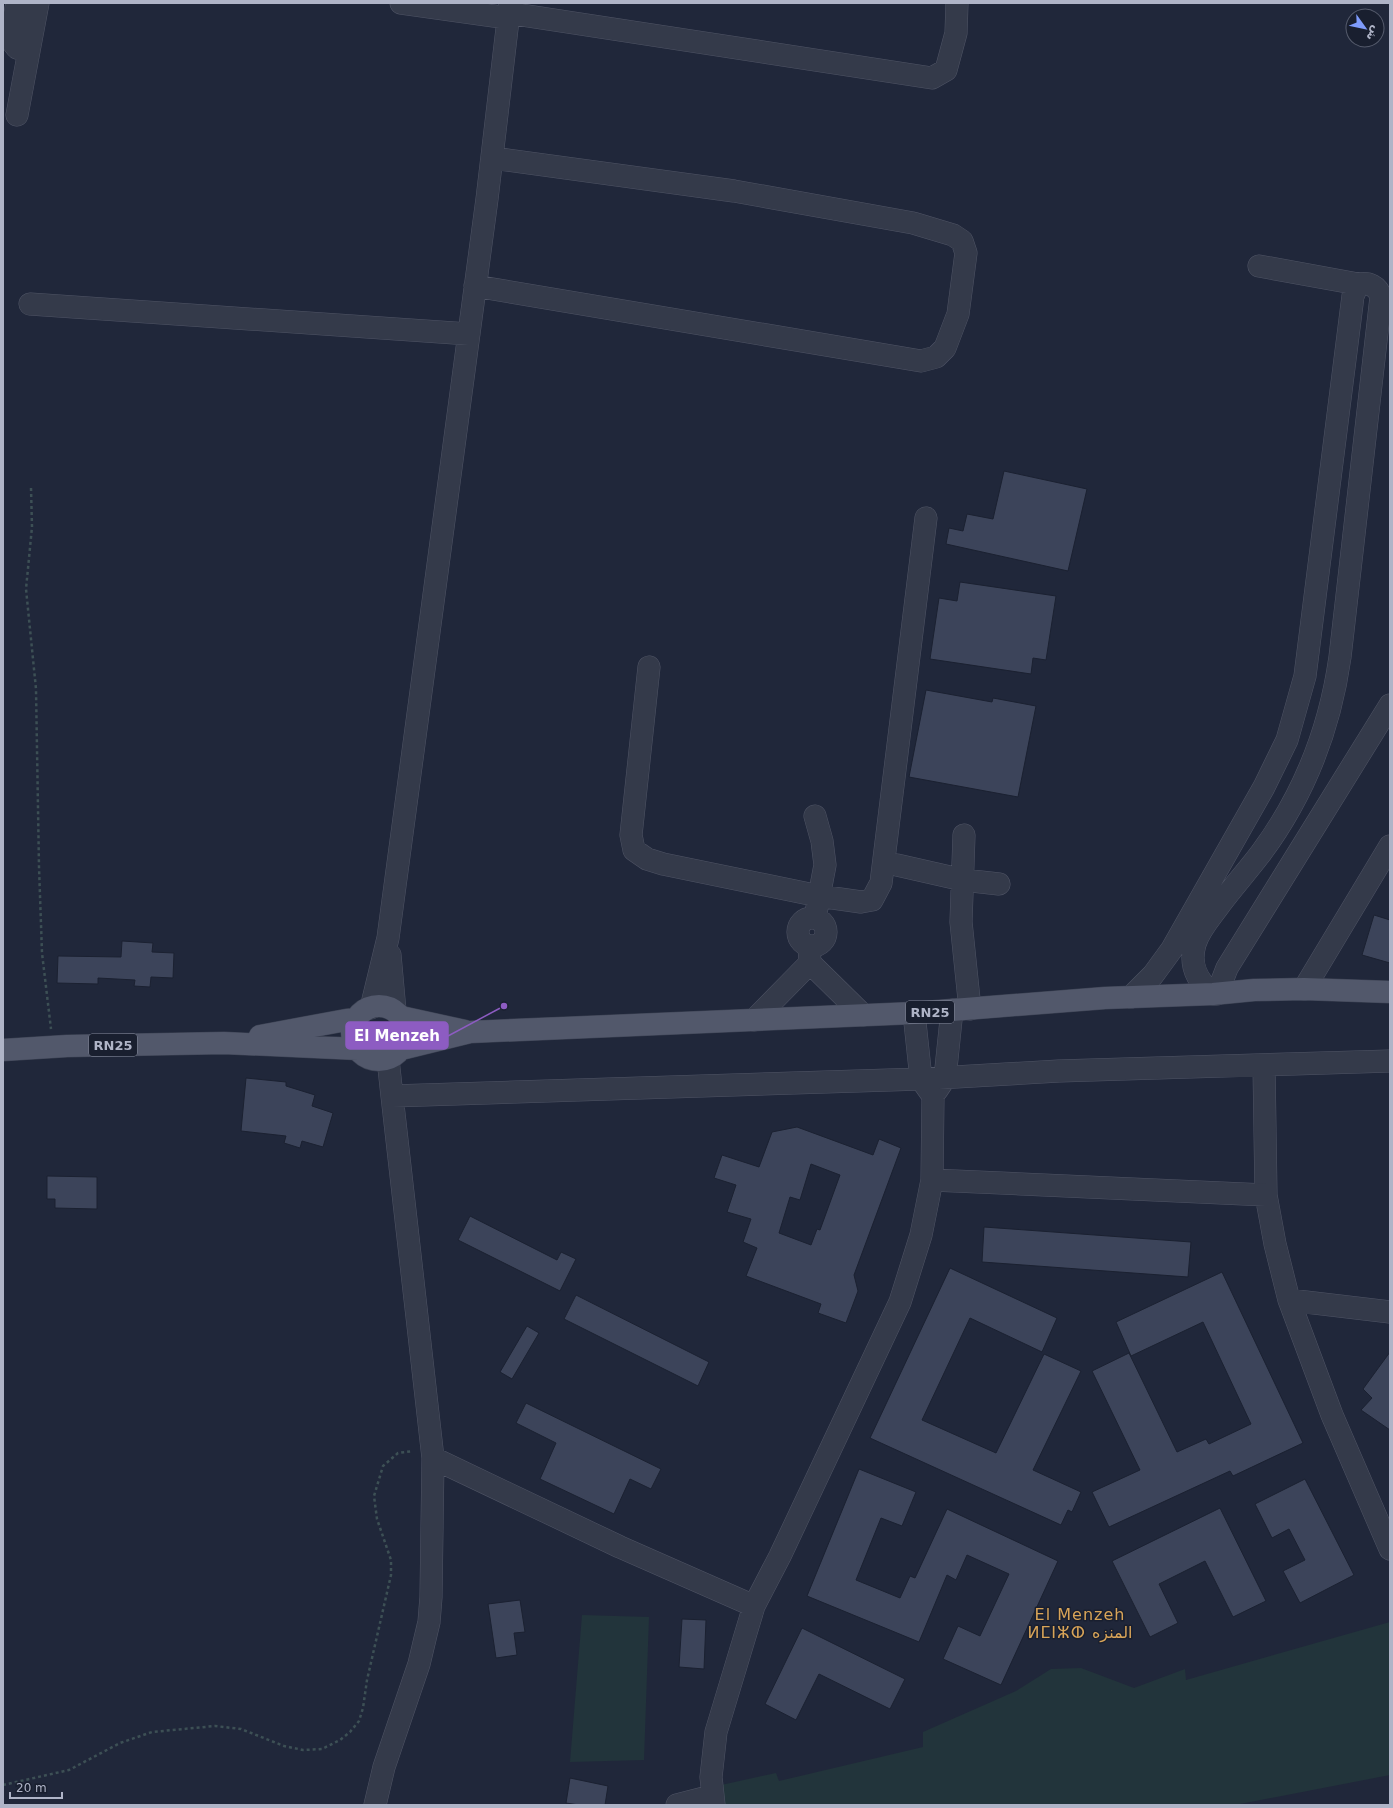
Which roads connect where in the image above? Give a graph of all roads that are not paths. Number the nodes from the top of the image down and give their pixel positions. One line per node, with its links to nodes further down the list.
1 (17, 3): 6 (street)
2 (38, 3): 6 (street)
3 (401, 3): 5 (street)
4 (957, 3): 5 (street)
5 (509, 11): 8 (street)
6 (29, 51): 7 (street)
7 (18, 115)
8 (492, 158): 11 (street); 11 (street)
9 (1259, 266): 10 (street)
10 (1358, 284): 24 (street); 24 (street)
11 (476, 286): 13 (street)
12 (30, 304): 13 (street)
13 (469, 334): 25 (street)
14 (926, 518): 23 (street)
15 (649, 667): 23 (street)
16 (1390, 705): 29 (street)
17 (815, 816): 23 (street)
18 (964, 835): 21 (street)
19 (1390, 846): 27 (street)
20 (897, 865): 21 (street)
21 (962, 880): 22 (street); 31 (street)
22 (999, 884)
23 (819, 896): 26 (street)
24 (1196, 922): 29 (street); 30 (street)
25 (388, 938): 32 (street); 34 (street)
26 (810, 954): 35 (street); 36 (street)
27 (1304, 989): 28 (main road, RN25); 29 (main road, RN25)
28 (1390, 992)
29 (1215, 994): 30 (main road, RN25)
30 (1131, 997): 31 (main road, RN25)
31 (961, 1010): 33 (main road, RN25); 44 (street)
32 (364, 1013): 34 (main road, RN25); 38 (main road, RN25); 39 (main road)
33 (914, 1013): 35 (main road, RN25); 45 (street)
34 (398, 1014): 37 (main road, RN25); 41 (main road)
35 (862, 1015): 36 (main road, RN25)
36 (754, 1020): 37 (main road, RN25)
37 (470, 1032): 41 (main road, RN25)
38 (224, 1043): 39 (main road, RN25); 40 (main road, RN25)
39 (358, 1049): 41 (main road, RN25)
40 (3, 1050)
41 (394, 1054): 46 (street)
42 (1390, 1061): 43 (street)
43 (1264, 1065): 44 (street); 48 (street)
44 (946, 1078): 45 (street)
45 (927, 1088): 46 (street); 47 (street)
46 (392, 1096): 51 (street)
47 (932, 1180): 48 (street); 53 (street)
48 (1266, 1195): 49 (street)
49 (1289, 1300): 50 (street); 52 (street)
50 (1390, 1312)
51 (433, 1458): 53 (street); 55 (street)
52 (1390, 1549)
53 (754, 1606): 54 (street)
54 (713, 1801): 56 (street)
55 (375, 1805)
56 (677, 1805)

